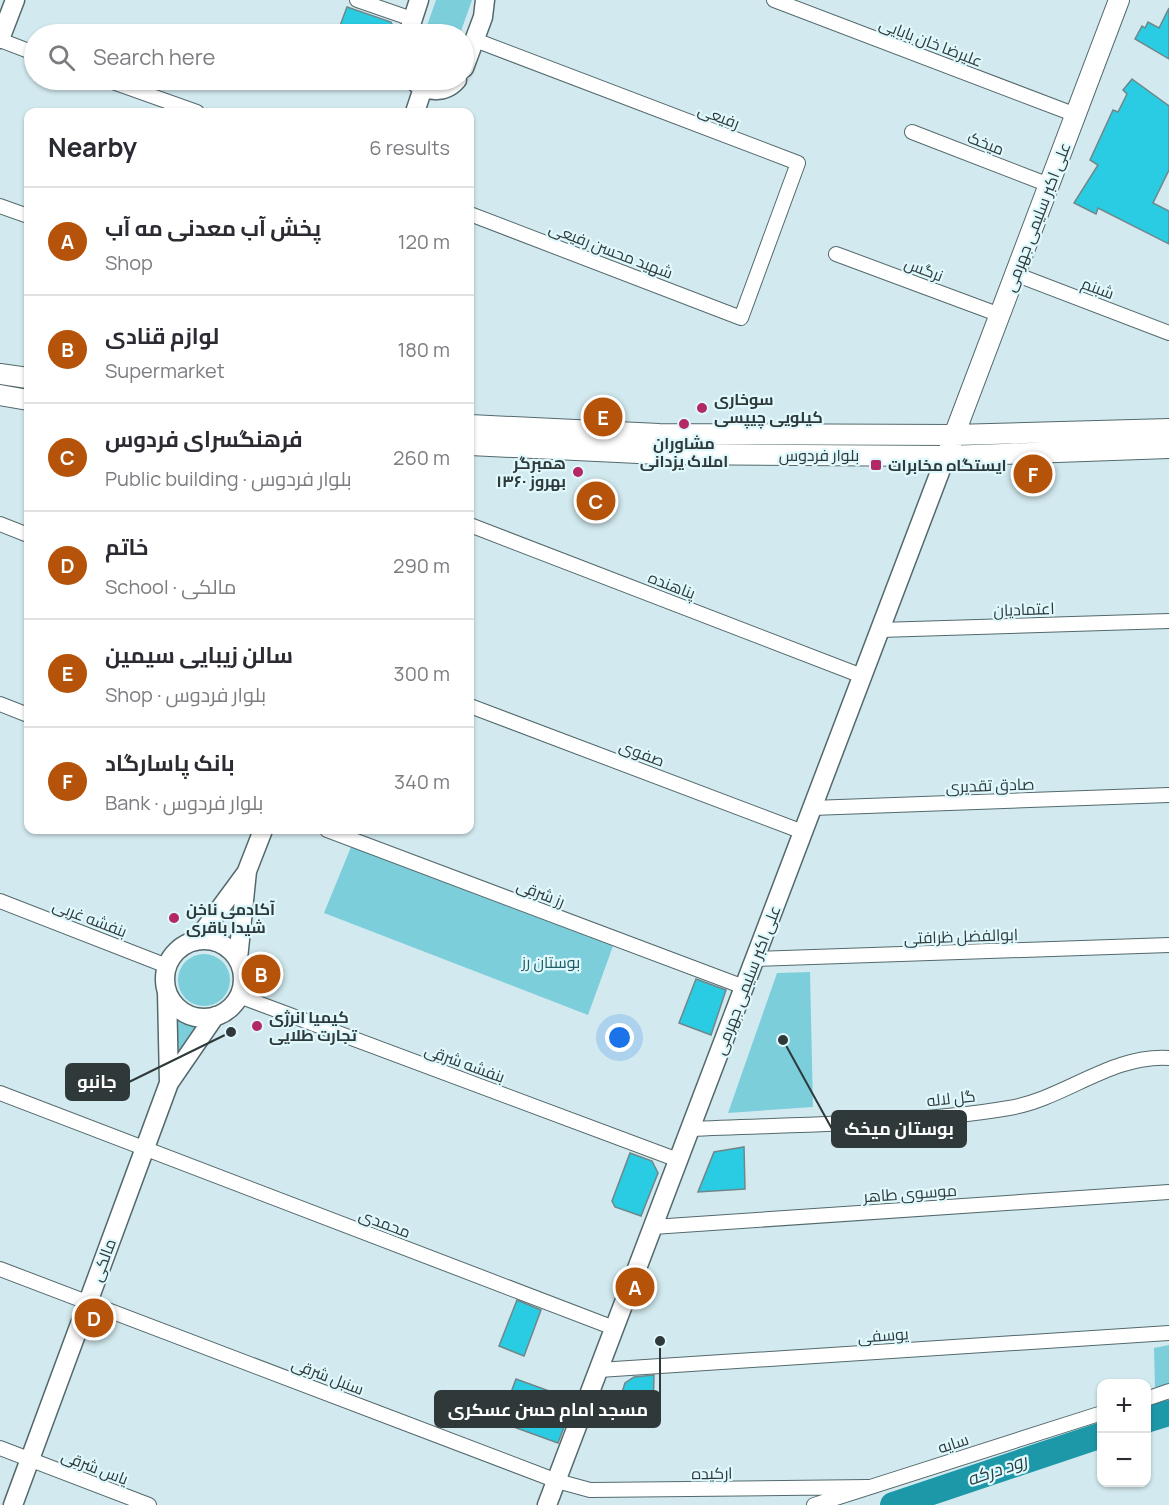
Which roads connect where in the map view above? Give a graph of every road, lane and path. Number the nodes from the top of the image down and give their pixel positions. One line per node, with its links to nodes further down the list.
1 (15, 0): 9 (street)
2 (357, 0): 7 (street)
3 (419, 0): 8 (street)
4 (486, 0): 10 (street)
5 (774, 0): 16 (street, علیرضا خان بابایی)
6 (1119, 0): 16 (main road, علی اکبر سلیمی جهرمی)
7 (404, 24)
8 (411, 24)
9 (0, 40): 11 (street)
10 (475, 40): 25 (street, رفیعی)
11 (24, 49)
12 (135, 90): 14 (street)
13 (417, 90): 15 (street)
14 (186, 108)
15 (415, 108)
16 (1076, 115): 18 (main road, علی اکبر سلیمی جهرمی)
17 (912, 132): 18 (street, میخک)
18 (1049, 185): 23 (main road, علی اکبر سلیمی جهرمی)
19 (0, 206): 20 (street)
20 (24, 215)
21 (474, 216): 25 (street, شهید محسن رفیعی)
22 (836, 254): 24 (street, نرگس)
23 (1015, 274): 24 (main road, علی اکبر سلیمی جهرمی); 26 (street, شبنم)
24 (1000, 315): 33 (main road, علی اکبر سلیمی جهرمی)
25 (741, 318)
26 (1169, 333)
27 (0, 374): 28 (main road)
28 (24, 377)
29 (0, 395): 30 (main road)
30 (24, 399)
31 (474, 424): 33 (main road, بلوار فردوس)
32 (1169, 429): 33 (main road, بلوار فردوس)
33 (954, 435): 36 (main road, علی اکبر سلیمی جهرمی)
34 (474, 445): 36 (main road, بلوار فردوس)
35 (1169, 448): 36 (main road, بلوار فردوس)
36 (946, 456): 41 (street, علی اکبر سلیمی جهرمی)
37 (0, 524): 39 (street)
38 (474, 527): 42 (street, پناهنده)
39 (24, 533)
40 (1169, 621): 41 (street, اعتمادیان)
41 (880, 630): 42 (street, علی اکبر سلیمی جهرمی)
42 (862, 676): 47 (street, علی اکبر سلیمی جهرمی)
43 (0, 704): 45 (street)
44 (474, 708): 48 (street, صفوی)
45 (24, 713)
46 (1169, 795): 47 (street, صادق تقدیری)
47 (812, 808): 48 (street, علی اکبر سلیمی جهرمی)
48 (803, 832): 56 (street, علی اکبر سلیمی جهرمی)
49 (262, 834): 51 (street)
50 (338, 834): 58 (street, رز شرقی)
51 (248, 871): 53 (street); 55 (street)
52 (0, 901): 57 (street, بنفشه غربی)
53 (196, 941): 55 (street); 57 (street)
54 (1169, 945): 56 (street, ابوالفضل ظرافتی)
55 (238, 959): 60 (street)
56 (755, 959): 58 (street, علی اکبر سلیمی جهرمی)
57 (167, 966): 59 (street)
58 (744, 987): 65 (street, علی اکبر سلیمی جهرمی)
59 (167, 990): 61 (street); 63 (street, مالکی)
60 (239, 996): 61 (street); 67 (street, بنفشه شرقی)
61 (216, 1016): 63 (street, مالکی)
62 (1169, 1058): 65 (street, گل لاله)
63 (169, 1083): 66 (street, مالکی)
64 (0, 1093): 66 (street, محمدی)
65 (690, 1129): 67 (street, علی اکبر سلیمی جهرمی)
66 (144, 1149): 71 (street, مالکی); 72 (street, محمدی)
67 (678, 1160): 69 (street, علی اکبر سلیمی جهرمی)
68 (1169, 1192): 69 (street, موسوی طاهر)
69 (653, 1227): 72 (street, علی اکبر سلیمی جهرمی)
70 (0, 1269): 71 (street, سنبل شرقی)
71 (87, 1303): 79 (street, مالکی); 80 (street, سنبل شرقی)
72 (615, 1328): 74 (street, علی اکبر سلیمی جهرمی)
73 (1169, 1333): 74 (street, یوسفی)
74 (598, 1370): 80 (street, علی اکبر سلیمی جهرمی)
75 (1169, 1391): 76 (street)
76 (1151, 1397)
77 (1097, 1414): 81 (street, سایه)
78 (0, 1448): 79 (street, یاس شرقی)
79 (29, 1460): 82 (street, مالکی); 83 (street, یاس شرقی)
80 (557, 1480): 81 (street, ارکیده); 84 (street, علی اکبر سلیمی جهرمی)
81 (869, 1487): 85 (street, سایه)
82 (13, 1505)
83 (149, 1505)
84 (547, 1505)
85 (814, 1505)

